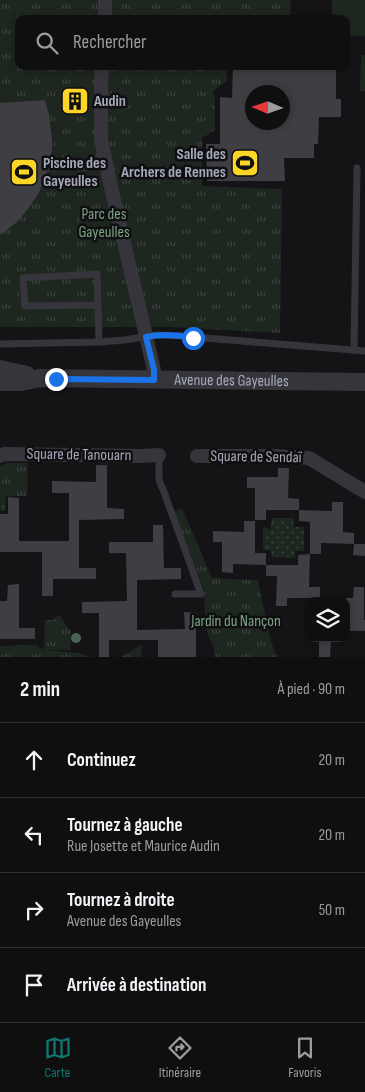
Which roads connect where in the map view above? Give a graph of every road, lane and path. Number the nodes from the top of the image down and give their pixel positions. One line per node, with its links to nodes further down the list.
1 (105, 0): 2 (street)
2 (105, 15)
3 (102, 70): 6 (street)
4 (357, 168): 9 (lane)
5 (98, 305): 5 (lane); 7 (lane)
6 (146, 337): 7 (lane); 9 (lane); 13 (street)
7 (99, 342): 8 (lane)
8 (0, 344)
9 (354, 350): 10 (lane)
10 (365, 351)
11 (0, 369): 12 (street, Avenue des Gayeulles)
12 (40, 378): 13 (street, Avenue des Gayeulles); 14 (street, Avenue des Gayeulles)
13 (154, 380): 15 (street, Avenue des Gayeulles)
14 (0, 382)
15 (365, 382)
16 (159, 455): 17 (street, Square de Tanouarn); 20 (lane)
17 (0, 456)
18 (197, 456): 19 (street, Square de Sendaï)
19 (365, 492)
20 (175, 594)

